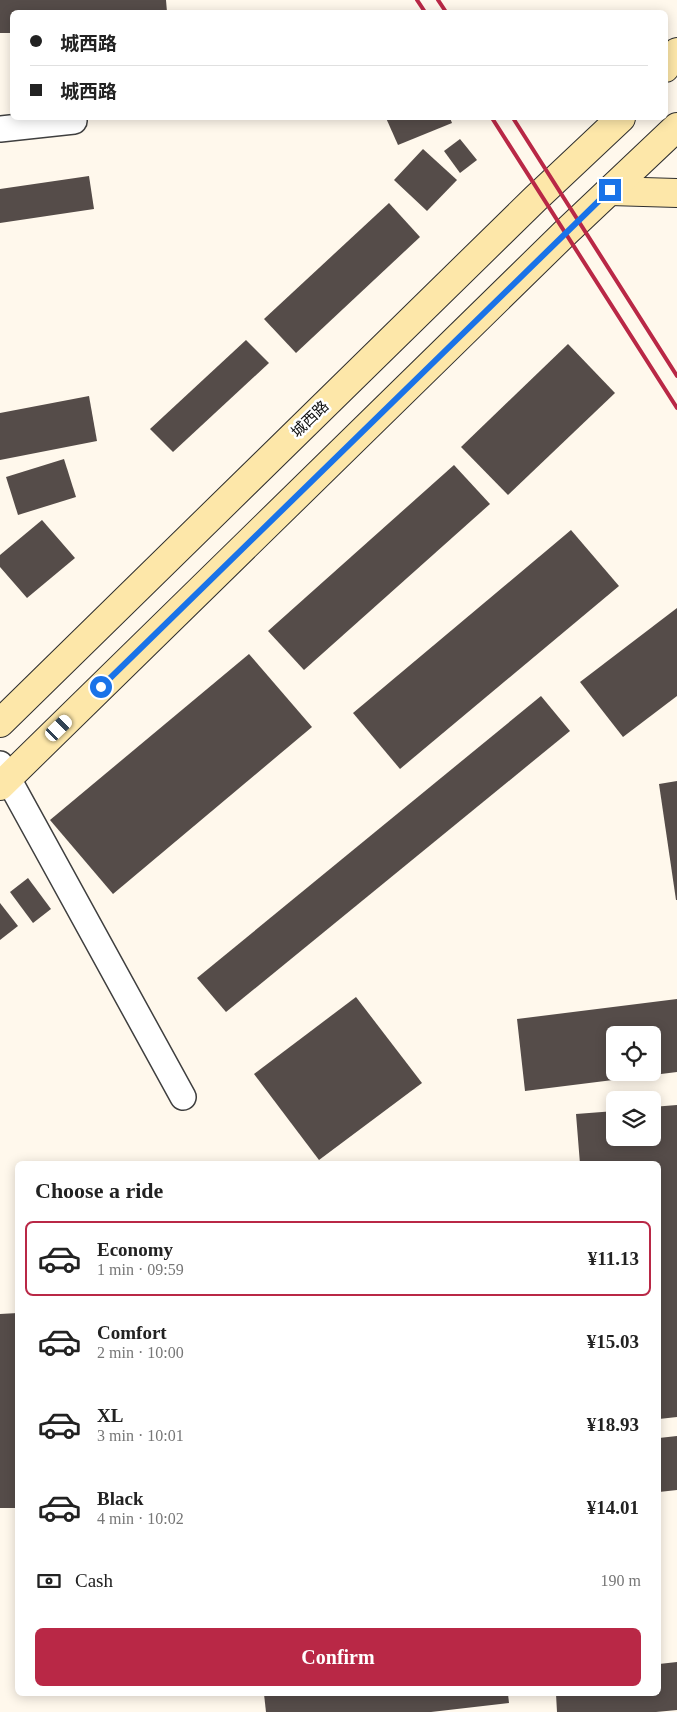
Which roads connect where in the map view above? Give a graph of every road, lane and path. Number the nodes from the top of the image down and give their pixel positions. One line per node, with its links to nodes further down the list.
1 (677, 52): 2 (main road)
2 (668, 64)
3 (619, 120): 9 (main road, 城西路)
4 (74, 122): 6 (street)
5 (677, 127): 7 (main road)
6 (0, 128)
7 (610, 190): 8 (main road); 10 (main road)
8 (677, 193)
9 (0, 723)
10 (3, 776): 11 (street)
11 (183, 1097)

